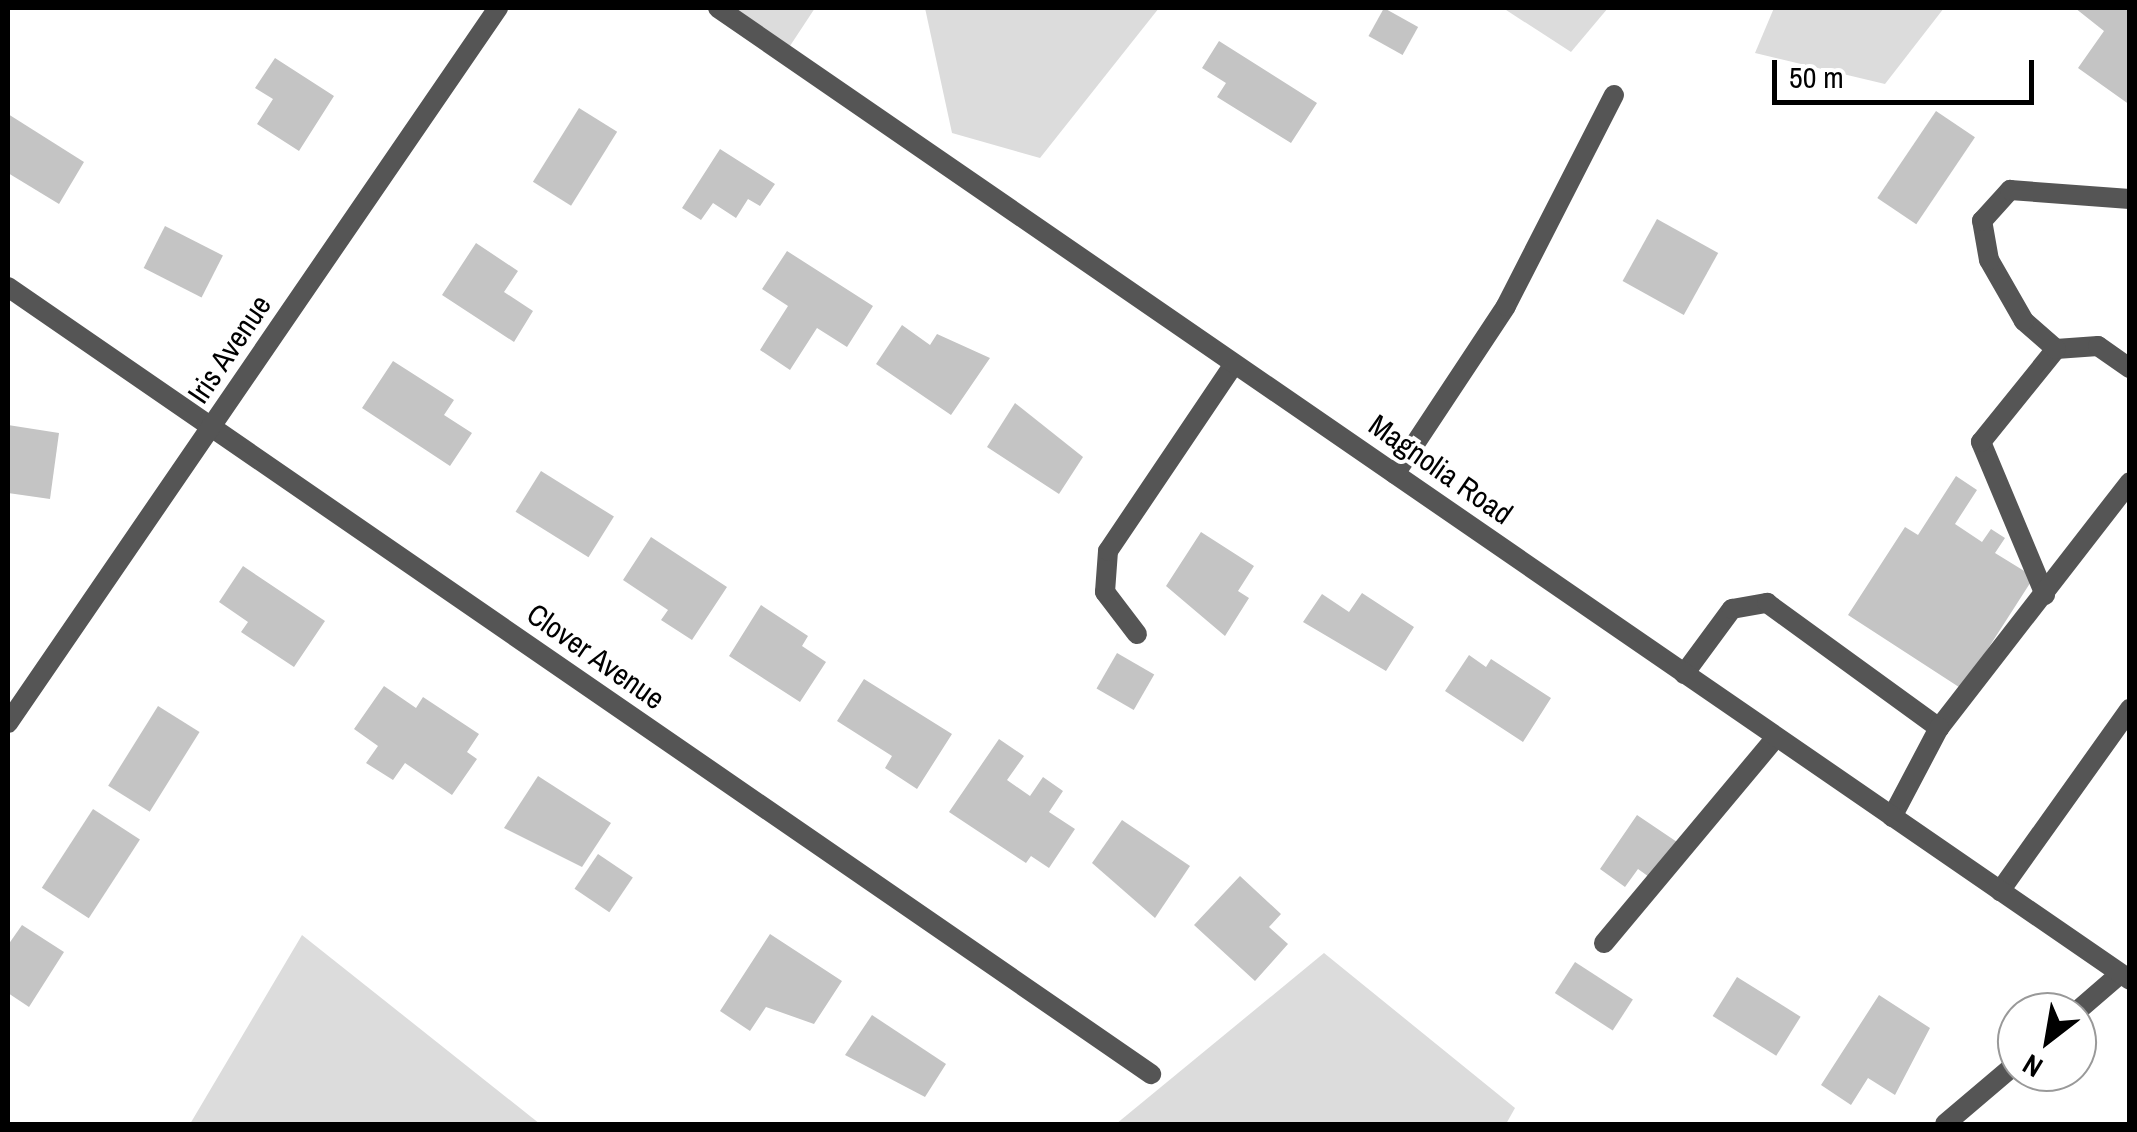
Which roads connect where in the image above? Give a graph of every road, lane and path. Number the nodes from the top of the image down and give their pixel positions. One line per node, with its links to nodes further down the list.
1 (498, 8): 9 (street, Iris Avenue)
2 (718, 8): 7 (street, Magnolia Road)
3 (1614, 95): 10 (street)
4 (2130, 199): 6 (street)
5 (8, 288): 9 (street, Clover Avenue)
6 (2056, 349): 8 (street); 12 (street)
7 (1234, 364): 10 (street, Magnolia Road); 13 (street)
8 (2130, 368)
9 (212, 428): 16 (street, Iris Avenue); 24 (street, Clover Avenue)
10 (1395, 474): 14 (street, Magnolia Road)
11 (2130, 482): 12 (street)
12 (2045, 595): 17 (street)
13 (1137, 634)
14 (1684, 674): 17 (street); 18 (street, Magnolia Road)
15 (2130, 709): 20 (street)
16 (8, 723)
17 (1939, 728): 19 (street)
18 (1776, 736): 19 (street, Magnolia Road); 21 (street)
19 (1892, 817): 20 (street, Magnolia Road)
20 (2000, 891): 22 (street, Magnolia Road)
21 (1604, 943)
22 (2125, 977): 23 (street)
23 (2097, 997)
24 (1151, 1074)
25 (1997, 1079): 26 (street)
26 (1945, 1124)

